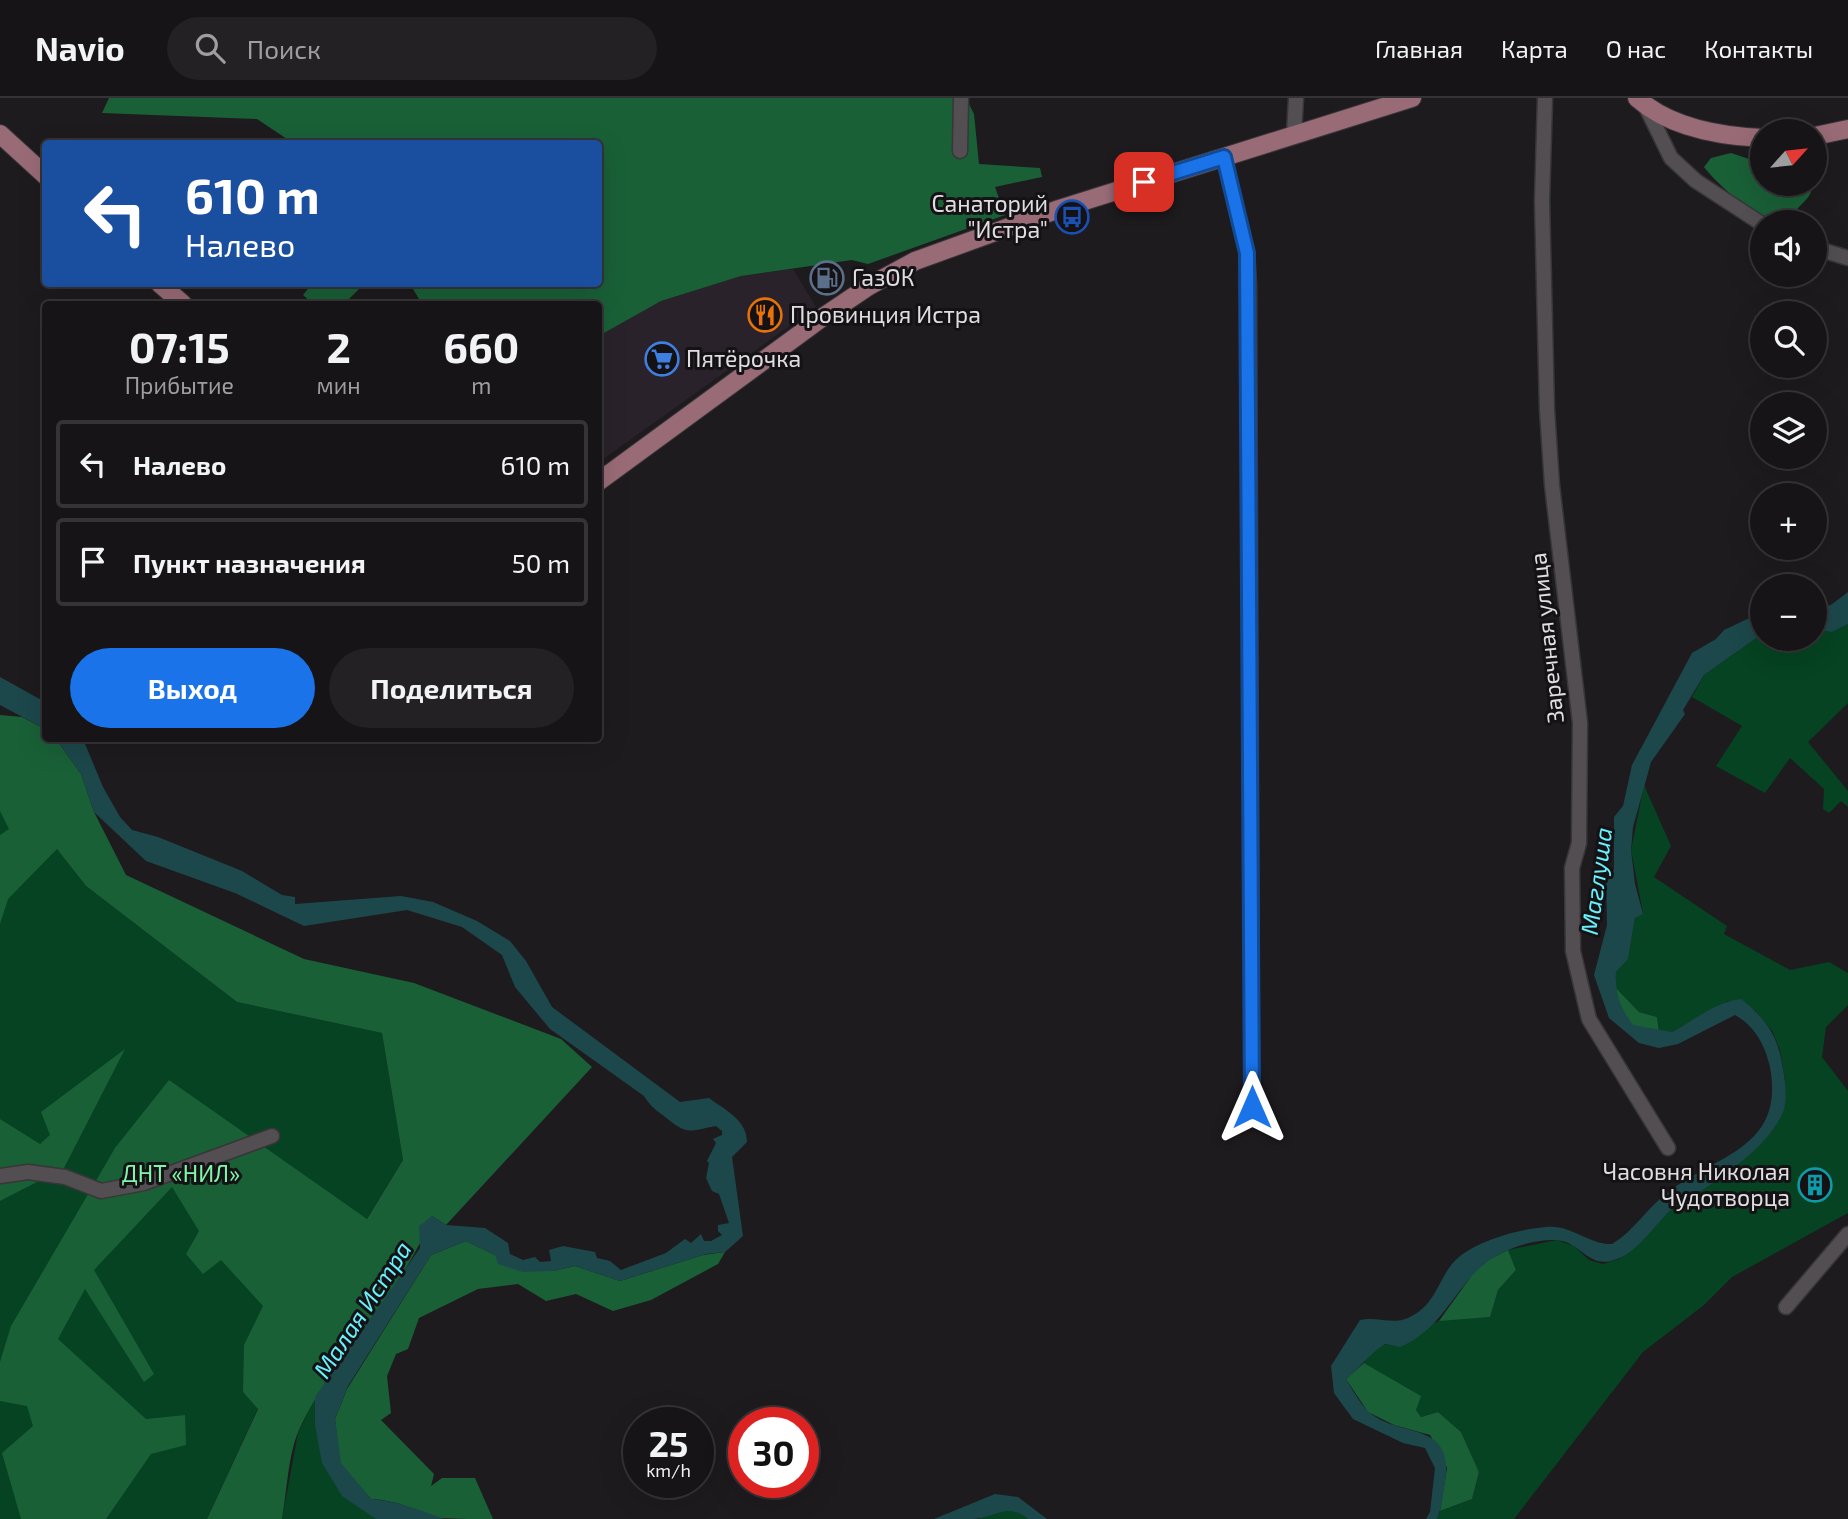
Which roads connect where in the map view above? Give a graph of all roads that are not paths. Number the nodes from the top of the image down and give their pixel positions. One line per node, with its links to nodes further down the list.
1 (961, 98): 11 (street)
2 (1296, 98): 9 (street)
3 (1412, 98): 9 (main road)
4 (1545, 98): 22 (street, Заречная улица)
5 (1642, 102): 10 (main road); 14 (street)
6 (1848, 129): 7 (main road)
7 (1827, 133)
8 (0, 134): 13 (main road)
9 (1294, 134): 12 (main road)
10 (1750, 137)
11 (960, 151)
12 (1224, 157): 19 (main road); 20 (street)
13 (42, 172)
14 (1750, 216)
15 (1827, 252): 16 (street)
16 (1848, 258)
17 (163, 287): 18 (main road)
18 (180, 301)
19 (602, 479)
20 (1252, 1107)
21 (272, 1136): 23 (street)
22 (1668, 1148)
23 (0, 1176)
24 (1848, 1234): 25 (street)
25 (1786, 1307)

